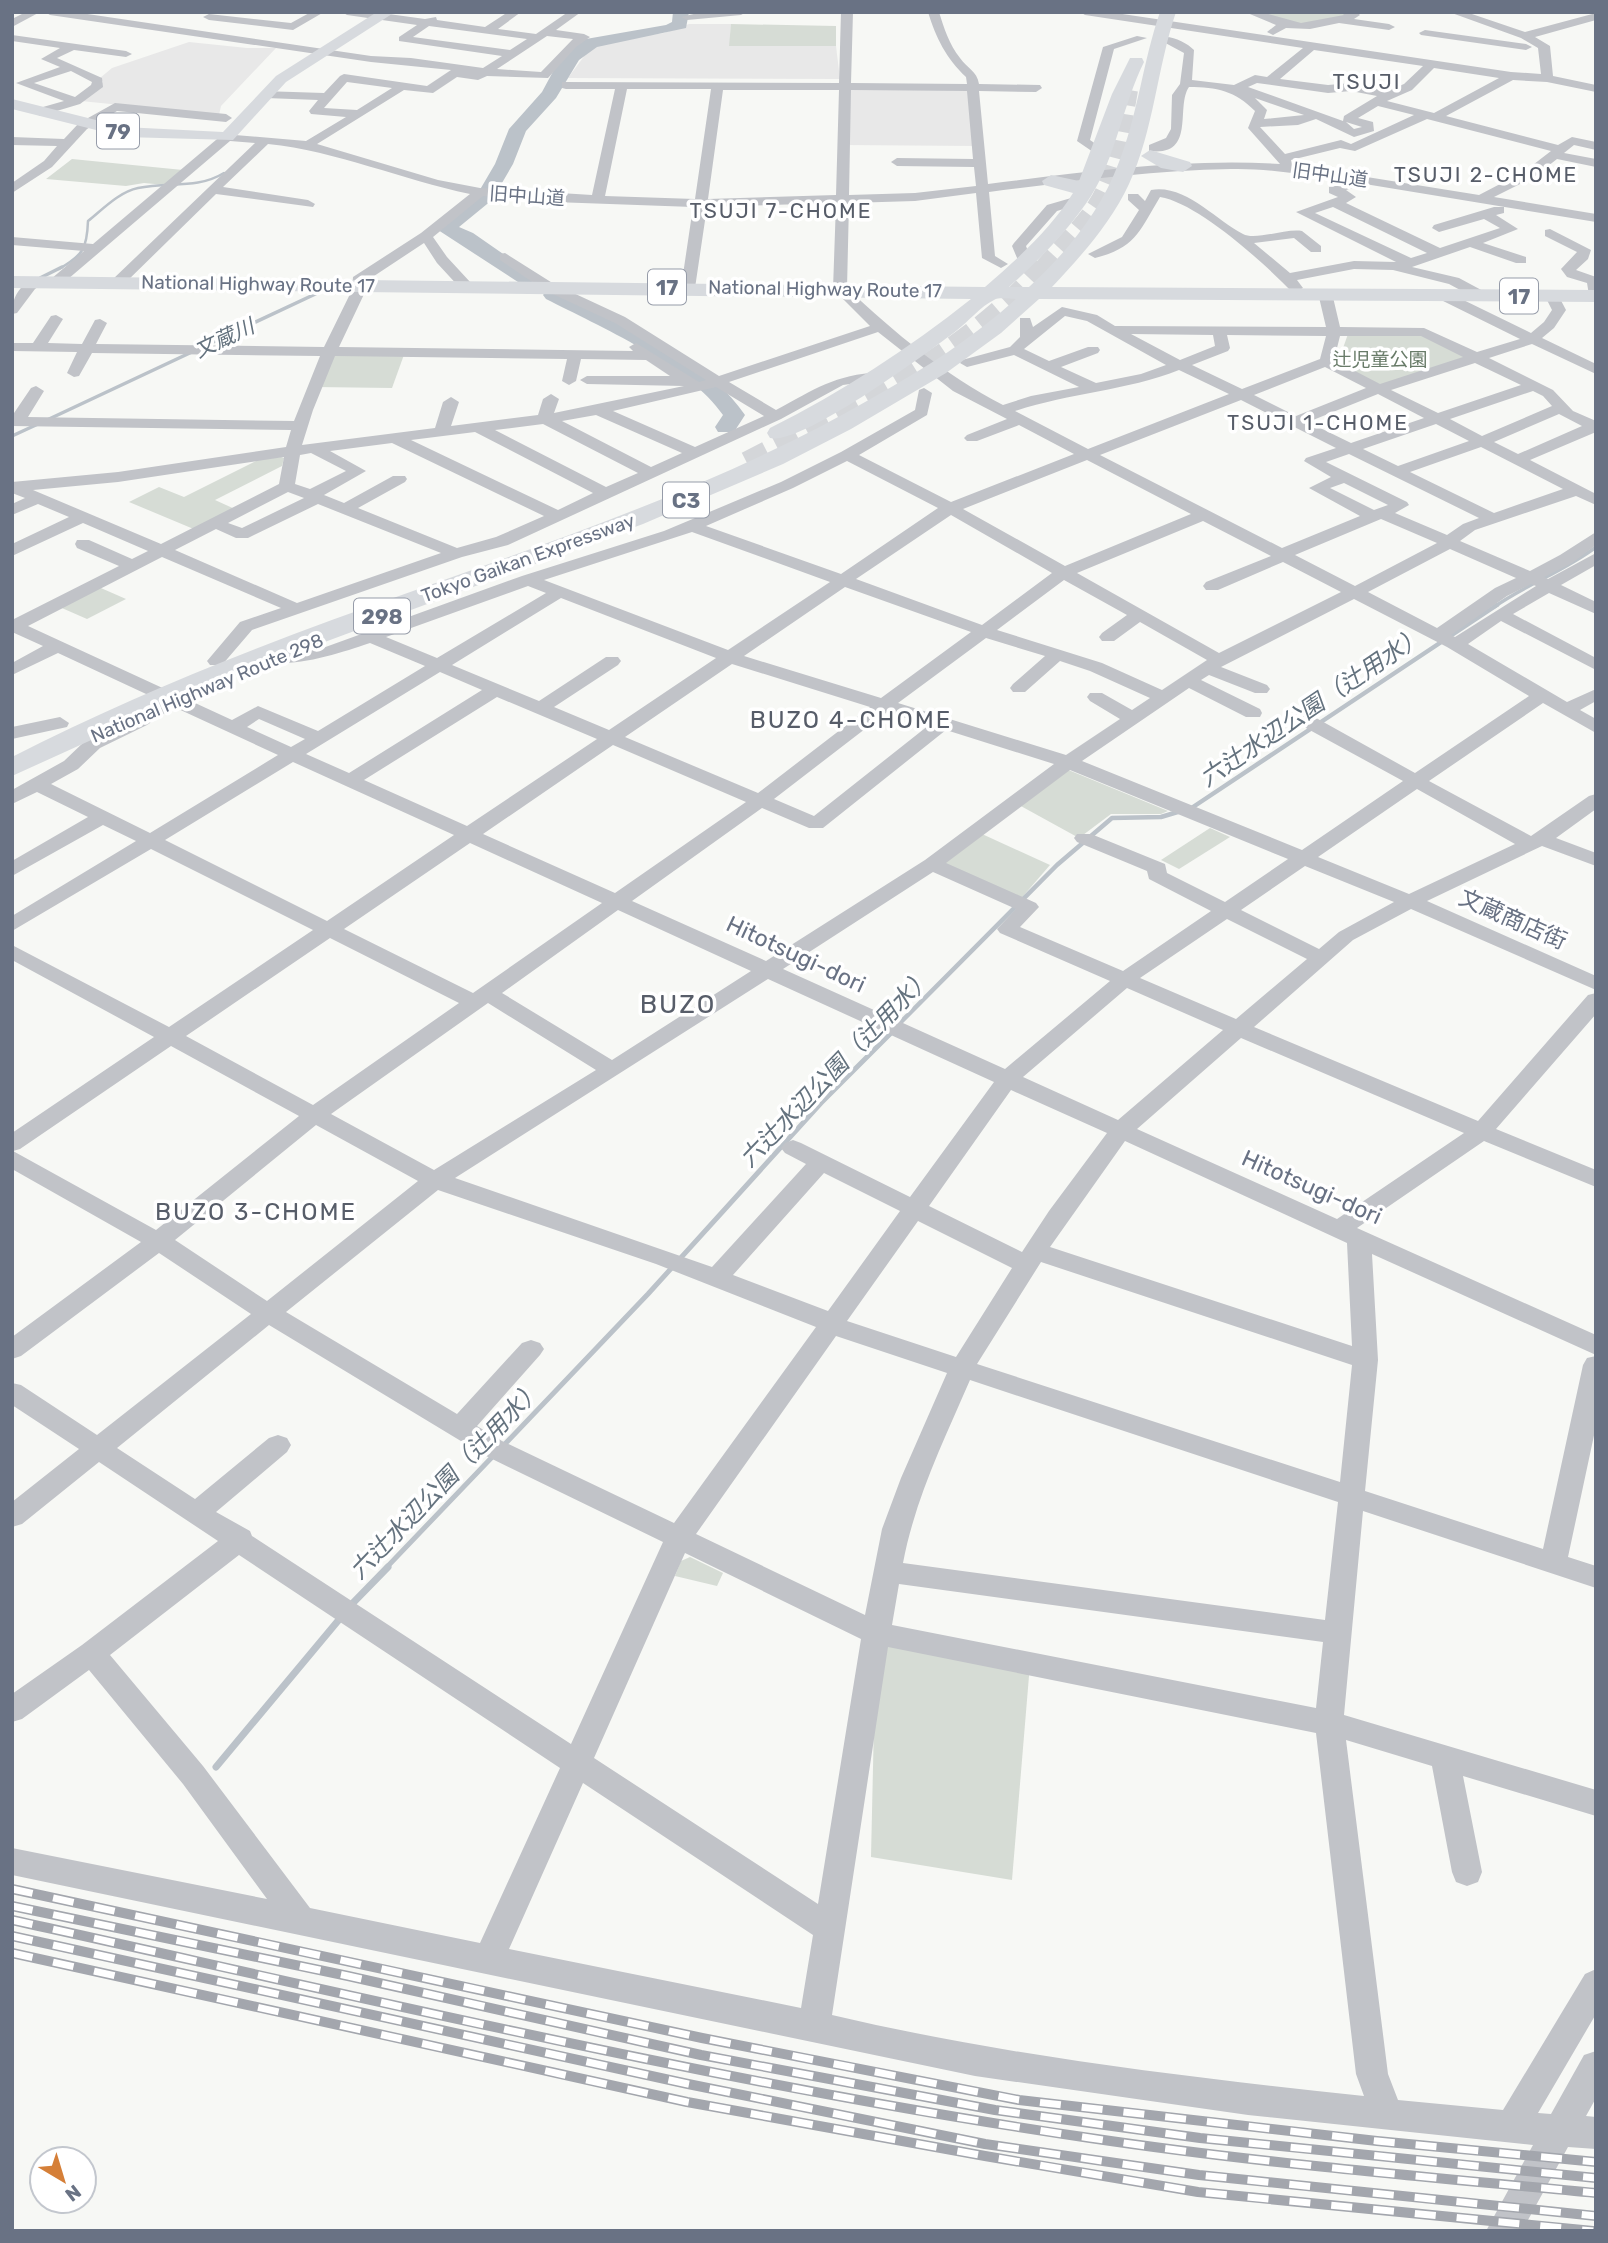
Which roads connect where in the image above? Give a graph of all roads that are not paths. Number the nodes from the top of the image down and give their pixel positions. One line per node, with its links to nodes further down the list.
1 (35, 12): 26 (street)
2 (50, 12): 15 (street)
3 (135, 12): 24 (street)
4 (319, 12): 16 (street)
5 (347, 12): 17 (street)
6 (444, 12): 25 (street)
7 (516, 12): 30 (street)
8 (576, 12): 33 (street)
9 (741, 12): 20 (street)
10 (846, 12): 64 (street)
11 (933, 12): 65 (street)
12 (1085, 12): 22 (street)
13 (1454, 12): 21 (street)
14 (1256, 13): 27 (street)
15 (84, 14): 24 (street)
16 (213, 14): 31 (street)
17 (384, 15): 25 (street); 45 (main road)
18 (1342, 16): 27 (street); 35 (street)
19 (1596, 16): 34 (street)
20 (687, 17)
21 (1487, 17): 34 (street)
22 (1161, 19): 37 (highway); 38 (street); 51 (highway); 59 (street); 303 (highway, Tokyo Gaikan Expressway / C3); 306 (highway, Tokyo Gaikan Expressway / C3)
23 (1119, 21): 40 (street)
24 (118, 22): 29 (street)
25 (427, 23): 30 (street); 47 (street)
26 (12, 24)
27 (1284, 24): 38 (street)
28 (1389, 27): 35 (street)
29 (170, 29): 31 (street); 44 (street)
30 (488, 30): 33 (street)
31 (184, 31): 45 (street)
32 (1425, 33): 41 (street)
33 (540, 34): 47 (street); 54 (street)
34 (1525, 36): 41 (street)
35 (1357, 37): 42 (street); 52 (street)
36 (12, 38): 39 (street)
37 (1141, 38): 40 (street); 49 (highway)
38 (1265, 38): 42 (street)
39 (34, 42): 43 (street); 46 (street)
40 (1119, 43): 92 (street)
41 (1541, 44): 50 (street)
42 (1312, 46): 57 (street)
43 (71, 47): 44 (street); 53 (street)
44 (93, 50): 53 (street)
45 (322, 50): 54 (street); 72 (main road)
46 (12, 53)
47 (512, 54): 54 (street)
48 (1461, 59): 50 (street); 52 (street); 55 (street)
49 (1136, 62): 69 (highway); 96 (highway)
50 (1545, 62): 56 (street)
51 (1157, 64): 70 (highway); 99 (highway)
52 (1433, 64): 73 (street)
53 (69, 66): 58 (street); 76 (street)
54 (485, 72): 63 (street)
55 (1511, 76): 56 (street); 83 (street)
56 (1547, 78): 68 (street)
57 (1271, 80): 67 (street); 71 (street)
58 (16, 82): 76 (street)
59 (1186, 84): 67 (street); 99 (street)
60 (566, 85): 61 (street)
61 (622, 85): 62 (street); 114 (street)
62 (718, 85): 64 (street); 116 (street)
63 (402, 86): 74 (street); 81 (street)
64 (843, 87): 65 (street); 112 (street)
65 (972, 87): 66 (street); 101 (street)
66 (1036, 88)
67 (1238, 88): 82 (street); 85 (street)
68 (1596, 89)
69 (1129, 90)
70 (1151, 90)
71 (1325, 92): 73 (street); 75 (street); 79 (street)
72 (266, 94): 74 (street); 89 (main road)
73 (1388, 94): 77 (street)
74 (328, 97): 81 (street)
75 (1337, 99)
76 (76, 101): 80 (street)
77 (1377, 102): 83 (street); 87 (street)
78 (12, 104): 80 (main road, 旧中山道 / 79)
79 (1307, 104)
80 (40, 112): 86 (main road, 旧中山道 / 79)
81 (359, 114): 94 (street)
82 (1316, 115): 85 (street); 87 (street)
83 (1430, 116): 88 (street); 97 (street)
84 (226, 118): 86 (street)
85 (1256, 123): 102 (street)
86 (86, 124): 89 (main road, 旧中山道 / 79); 93 (street)
87 (1374, 127): 88 (street)
88 (1392, 131): 102 (street)
89 (227, 137): 90 (street, 旧中山道); 131 (street)
90 (265, 140): 94 (street, 旧中山道); 109 (street)
91 (12, 141): 93 (street)
92 (1083, 141): 96 (street); 98 (street)
93 (67, 144): 107 (street)
94 (307, 145): 111 (street, 旧中山道)
95 (1596, 146): 97 (street)
96 (1100, 151): 108 (highway)
97 (1556, 152): 103 (street); 113 (street)
98 (1078, 153)
99 (1149, 158): 104 (highway); 108 (street); 117 (highway)
100 (897, 162): 101 (street)
101 (979, 163): 110 (street)
102 (1284, 163): 104 (street, 旧中山道); 105 (street, 旧中山道)
103 (1596, 163)
104 (1183, 166)
105 (1366, 180): 113 (street, 旧中山道); 115 (street)
106 (1051, 181): 108 (highway); 110 (street, 旧中山道)
107 (12, 189)
108 (1084, 189): 134 (highway)
109 (214, 190): 118 (street); 142 (street)
110 (982, 190): 112 (street, 旧中山道); 138 (street)
111 (485, 193): 114 (street, 旧中山道); 127 (street)
112 (841, 199): 116 (street, 旧中山道); 149 (street)
113 (1480, 199): 119 (street, 旧中山道)
114 (598, 200): 116 (street, 旧中山道)
115 (1334, 202): 133 (street); 137 (street)
116 (699, 203): 148 (street)
117 (1140, 203): 128 (street); 150 (highway)
118 (308, 204)
119 (1511, 204): 121 (street); 123 (street, 旧中山道)
120 (1436, 211): 122 (street)
121 (1487, 215): 122 (street); 125 (street)
122 (1462, 222): 124 (street)
123 (1594, 224): 126 (street)
124 (1439, 228)
125 (1511, 229): 126 (street); 130 (street)
126 (1540, 234): 154 (street)
127 (426, 236): 145 (street); 146 (street)
128 (1244, 240): 132 (street); 141 (street)
129 (12, 241): 131 (street)
130 (1468, 242): 133 (street); 136 (street)
131 (88, 248): 143 (street)
132 (1316, 249)
133 (1439, 253): 137 (street)
134 (1022, 254): 138 (street); 144 (highway)
135 (500, 260): 147 (street)
136 (1521, 260)
137 (1410, 263): 140 (street)
138 (1001, 264): 144 (street)
139 (1297, 265): 141 (street)
140 (1394, 266): 141 (street); 153 (street)
141 (1299, 282): 150 (highway, National Highway Route 17 / 17); 151 (highway, National Highway Route 17 / 17)
142 (117, 283): 143 (highway, National Highway Route 17 / 17); 145 (highway, National Highway Route 17 / 17)
143 (28, 284): 156 (street)
144 (989, 284): 149 (highway, National Highway Route 17 / 17); 150 (highway, National Highway Route 17 / 17); 172 (highway)
145 (344, 285): 146 (highway, National Highway Route 17 / 17); 170 (street)
146 (466, 286): 147 (highway, National Highway Route 17 / 17)
147 (540, 287): 148 (highway, National Highway Route 17 / 17); 174 (street); 186 (street)
148 (688, 288): 149 (highway, National Highway Route 17 / 17)
149 (840, 289): 159 (street)
150 (1054, 293): 160 (highway)
151 (1325, 293): 152 (highway, National Highway Route 17 / 17); 163 (street)
152 (1442, 295): 153 (highway, National Highway Route 17 / 17); 164 (street)
153 (1480, 295): 155 (highway, National Highway Route 17 / 17)
154 (1596, 295): 155 (highway, National Highway Route 17 / 17)
155 (1552, 296): 164 (street)
156 (12, 310)
157 (56, 319): 166 (street)
158 (100, 323): 167 (street)
159 (880, 327): 172 (street); 186 (street)
160 (1026, 329): 161 (street); 168 (street); 178 (highway)
161 (1111, 330): 162 (street); 179 (street)
162 (1219, 330): 163 (street); 179 (street)
163 (1336, 331): 175 (street); 177 (street)
164 (1531, 340): 175 (street); 176 (street)
165 (12, 347): 166 (street)
166 (38, 348): 167 (street)
167 (87, 348): 170 (street); 182 (street)
168 (1015, 349): 178 (street); 180 (street)
169 (1093, 350): 180 (street)
170 (330, 352): 173 (street); 207 (street)
171 (1589, 352): 176 (street)
172 (913, 354): 183 (highway); 184 (street)
173 (575, 355): 174 (street); 187 (street)
174 (649, 355): 188 (street)
175 (1475, 357): 189 (street); 191 (street)
176 (1575, 360): 181 (street)
177 (1326, 362): 191 (street); 194 (street)
178 (967, 363): 184 (highway)
179 (1179, 365): 190 (street); 194 (street)
180 (1049, 366): 190 (street)
181 (1596, 370)
182 (74, 373)
183 (880, 376): 200 (street); 242 (highway)
184 (946, 379): 193 (highway); 199 (street)
185 (587, 380): 188 (street)
186 (718, 380): 188 (street); 200 (street)
187 (569, 381)
188 (693, 385): 198 (street)
189 (1534, 386): 197 (street); 201 (street)
190 (1094, 388): 199 (street)
191 (1378, 389): 201 (street); 204 (street)
192 (36, 391): 206 (street)
193 (924, 393): 217 (street); 242 (highway)
194 (1244, 396): 204 (street); 218 (street)
195 (551, 399): 202 (street)
196 (451, 402): 209 (street)
197 (1562, 407): 208 (street); 212 (street)
198 (597, 410): 202 (street); 216 (street)
199 (1002, 411): 203 (street)
200 (776, 416): 216 (street)
201 (1436, 418): 212 (street); 213 (street)
202 (545, 419): 205 (street); 222 (street)
203 (1020, 420): 211 (street); 218 (street)
204 (1296, 421): 213 (street)
205 (485, 423): 209 (street); 228 (street)
206 (14, 425): 207 (street)
207 (300, 426): 215 (street)
208 (1595, 427): 219 (street)
209 (442, 432): 210 (street)
210 (394, 438): 214 (street); 236 (street)
211 (972, 438)
212 (1482, 441): 219 (street); 221 (street)
213 (1349, 447): 221 (street); 223 (street)
214 (313, 448): 215 (street); 229 (street)
215 (290, 452): 225 (street); 226 (street)
216 (696, 453): 222 (street)
217 (847, 455): 232 (street); 241 (street)
218 (1086, 456): 232 (street); 237 (street)
219 (1519, 459): 227 (street)
220 (753, 467): 242 (highway, National Highway Route 298 / 298)
221 (1397, 471): 239 (street)
222 (651, 473): 228 (street)
223 (1344, 477): 235 (street); 235 (street)
224 (399, 479): 233 (street)
225 (287, 486): 229 (street); 240 (street)
226 (12, 487): 230 (street)
227 (1577, 490): 231 (street); 239 (street)
228 (605, 493): 236 (street)
229 (314, 496): 233 (street); 240 (street)
230 (38, 498): 234 (street); 238 (street)
231 (1596, 500)
232 (950, 508): 254 (street); 256 (street)
233 (344, 509): 249 (street)
234 (12, 510)
235 (1377, 514): 245 (street); 251 (street)
236 (558, 516): 249 (street)
237 (1203, 516): 251 (street); 254 (street)
238 (82, 517): 247 (street); 248 (street)
239 (1491, 518): 245 (street)
240 (215, 523): 248 (street)
241 (691, 526): 250 (street); 255 (street)
242 (596, 532): 272 (highway, National Highway Route 298 / 298); 274 (highway, National Highway Route 298 / 298)
243 (1596, 537): 257 (street)
244 (793, 542): 250 (street)
245 (1451, 542): 257 (street); 260 (street)
246 (83, 544): 253 (street)
247 (12, 551)
248 (162, 551): 253 (street); 261 (street)
249 (456, 553): 261 (street)
250 (773, 555): 256 (street)
251 (1282, 556): 258 (street); 260 (street)
252 (1596, 558): 257 (street)
253 (133, 566): 265 (street)
254 (1064, 572): 264 (street); 266 (street)
255 (528, 580): 259 (street, 文蔵商店街); 267 (street)
256 (843, 580): 266 (street); 273 (street)
257 (1539, 581): 262 (street); 263 (street); 269 (street)
258 (1212, 586)
259 (559, 592): 273 (street, 文蔵商店街); 276 (street)
260 (1355, 593): 269 (street); 279 (street)
261 (295, 608): 274 (street)
262 (1596, 609)
263 (1500, 614): 269 (street); 277 (street)
264 (1139, 615): 268 (street); 279 (street)
265 (14, 625): 270 (street, Hitotsugi-dori)
266 (986, 632): 271 (street); 289 (street)
267 (371, 637): 272 (street); 276 (street)
268 (1108, 637)
269 (1448, 640): 285 (street)
270 (57, 646): 278 (street); 280 (street, Hitotsugi-dori)
271 (1056, 656): 281 (street); 288 (street)
272 (273, 657): 287 (highway, National Highway Route 298 / 298)
273 (729, 657): 289 (street, 文蔵商店街); 301 (street)
274 (216, 661): 280 (highway, National Highway Route 298 / 298)
275 (611, 661): 290 (street)
276 (440, 665): 283 (street); 300 (street)
277 (1596, 665)
278 (12, 670)
279 (1205, 670): 282 (street); 288 (street); 292 (street)
280 (148, 686): 287 (street, Hitotsugi-dori); 295 (highway, National Highway Route 298 / 298)
281 (1019, 688)
282 (1261, 689)
283 (497, 690): 290 (street); 309 (street)
284 (1596, 694): 291 (street)
285 (1541, 696): 291 (street); 307 (street)
286 (1097, 697): 294 (street)
287 (173, 698): 297 (street, Hitotsugi-dori); 308 (highway, National Highway Route 298 / 298)
288 (1165, 698): 294 (street)
289 (884, 705): 296 (street, 文蔵商店街); 312 (street)
290 (540, 708): 301 (street)
291 (1564, 710): 298 (street)
292 (1253, 713)
293 (1302, 718): 307 (street)
294 (1134, 719): 305 (street)
295 (60, 723): 299 (street); 302 (highway, National Highway Route 298 / 298)
296 (943, 723): 305 (street, 文蔵商店街); 312 (street)
297 (234, 727): 300 (street); 304 (street, Hitotsugi-dori)
298 (1596, 727)
299 (12, 733)
300 (320, 738): 304 (street)
301 (611, 738): 312 (street); 314 (street)
302 (12, 744)
303 (12, 750)
304 (293, 755): 309 (street, Hitotsugi-dori); 316 (street)
305 (1068, 762): 318 (street, 文蔵商店街); 320 (street)
306 (12, 768)
307 (1418, 780): 317 (street); 318 (street)
308 (25, 781): 310 (street); 313 (street)
309 (350, 781): 314 (street, Hitotsugi-dori)
310 (12, 799)
311 (1596, 800): 317 (street)
312 (760, 801): 322 (street)
313 (104, 816): 316 (street); 321 (street)
314 (469, 834): 322 (street, Hitotsugi-dori); 326 (street)
315 (1084, 838): 324 (street)
316 (152, 839): 325 (street); 326 (street)
317 (1536, 841): 319 (street); 323 (street)
318 (1304, 858): 323 (street, 文蔵商店街); 324 (street)
319 (1596, 860)
320 (932, 864): 329 (street); 330 (street)
321 (12, 870)
322 (618, 900): 329 (street, Hitotsugi-dori); 332 (street)
323 (1410, 901): 328 (street); 331 (street, 文蔵商店街)
324 (1226, 911): 328 (street); 330 (street)
325 (12, 925)
326 (329, 930): 332 (street); 335 (street)
327 (12, 951): 335 (street)
328 (1319, 957): 334 (street)
329 (765, 970): 336 (street); 337 (street, Hitotsugi-dori)
330 (1125, 979): 334 (street); 337 (street)
331 (1596, 984)
332 (481, 997): 336 (street); 338 (street)
333 (1596, 1000): 340 (street)
334 (1236, 1029): 339 (street); 340 (street)
335 (170, 1038): 338 (street); 341 (street)
336 (612, 1070): 345 (street)
337 (1007, 1079): 339 (street, Hitotsugi-dori); 346 (street)
338 (314, 1115): 345 (street); 348 (street)
339 (1121, 1130): 347 (street, Hitotsugi-dori); 349 (street)
340 (1481, 1132): 344 (street); 347 (street)
341 (14, 1145): 348 (street)
342 (793, 1148): 343 (street)
343 (820, 1163): 346 (street); 350 (street)
344 (1596, 1179)
345 (435, 1180): 350 (street); 351 (street)
346 (914, 1210): 349 (street); 352 (street)
347 (1350, 1232): 353 (street, Hitotsugi-dori); 356 (street)
348 (158, 1241): 351 (street); 355 (street)
349 (1031, 1258): 356 (street); 358 (street)
350 (716, 1278): 352 (street)
351 (268, 1313): 360 (street); 362 (street)
352 (831, 1325): 358 (street); 366 (street)
353 (1596, 1346)
354 (531, 1349): 360 (street)
355 (12, 1350)
356 (1365, 1360): 363 (street)
357 (1596, 1365): 368 (street)
358 (963, 1366): 363 (street); 369 (street)
359 (12, 1392): 362 (street)
360 (459, 1428): 366 (street)
361 (278, 1445): 364 (street)
362 (99, 1447): 364 (street); 365 (street)
363 (1352, 1494): 368 (street); 372 (street)
364 (198, 1512): 367 (street)
365 (12, 1517)
366 (678, 1538): 371 (street); 377 (street)
367 (240, 1539): 373 (street); 377 (street)
368 (1553, 1563): 370 (street)
369 (888, 1572): 371 (street); 372 (street)
370 (1596, 1577)
371 (876, 1633): 375 (street); 382 (street)
372 (1338, 1633): 375 (street)
373 (92, 1653): 374 (street); 381 (street)
374 (12, 1710)
375 (1329, 1723): 376 (street); 387 (street)
376 (1445, 1758): 378 (street); 380 (street)
377 (579, 1763): 382 (street); 383 (street)
378 (1596, 1803)
379 (12, 1861): 381 (street)
380 (1467, 1871)
381 (300, 1920): 383 (street)
382 (828, 1928): 385 (street)
383 (489, 1959): 385 (street)
384 (1596, 1984): 388 (street)
385 (814, 2026): 387 (street)
386 (1596, 2066): 390 (street)
387 (1387, 2115): 388 (street)
388 (1511, 2128): 389 (street)
389 (1596, 2133)
390 (1503, 2231)

